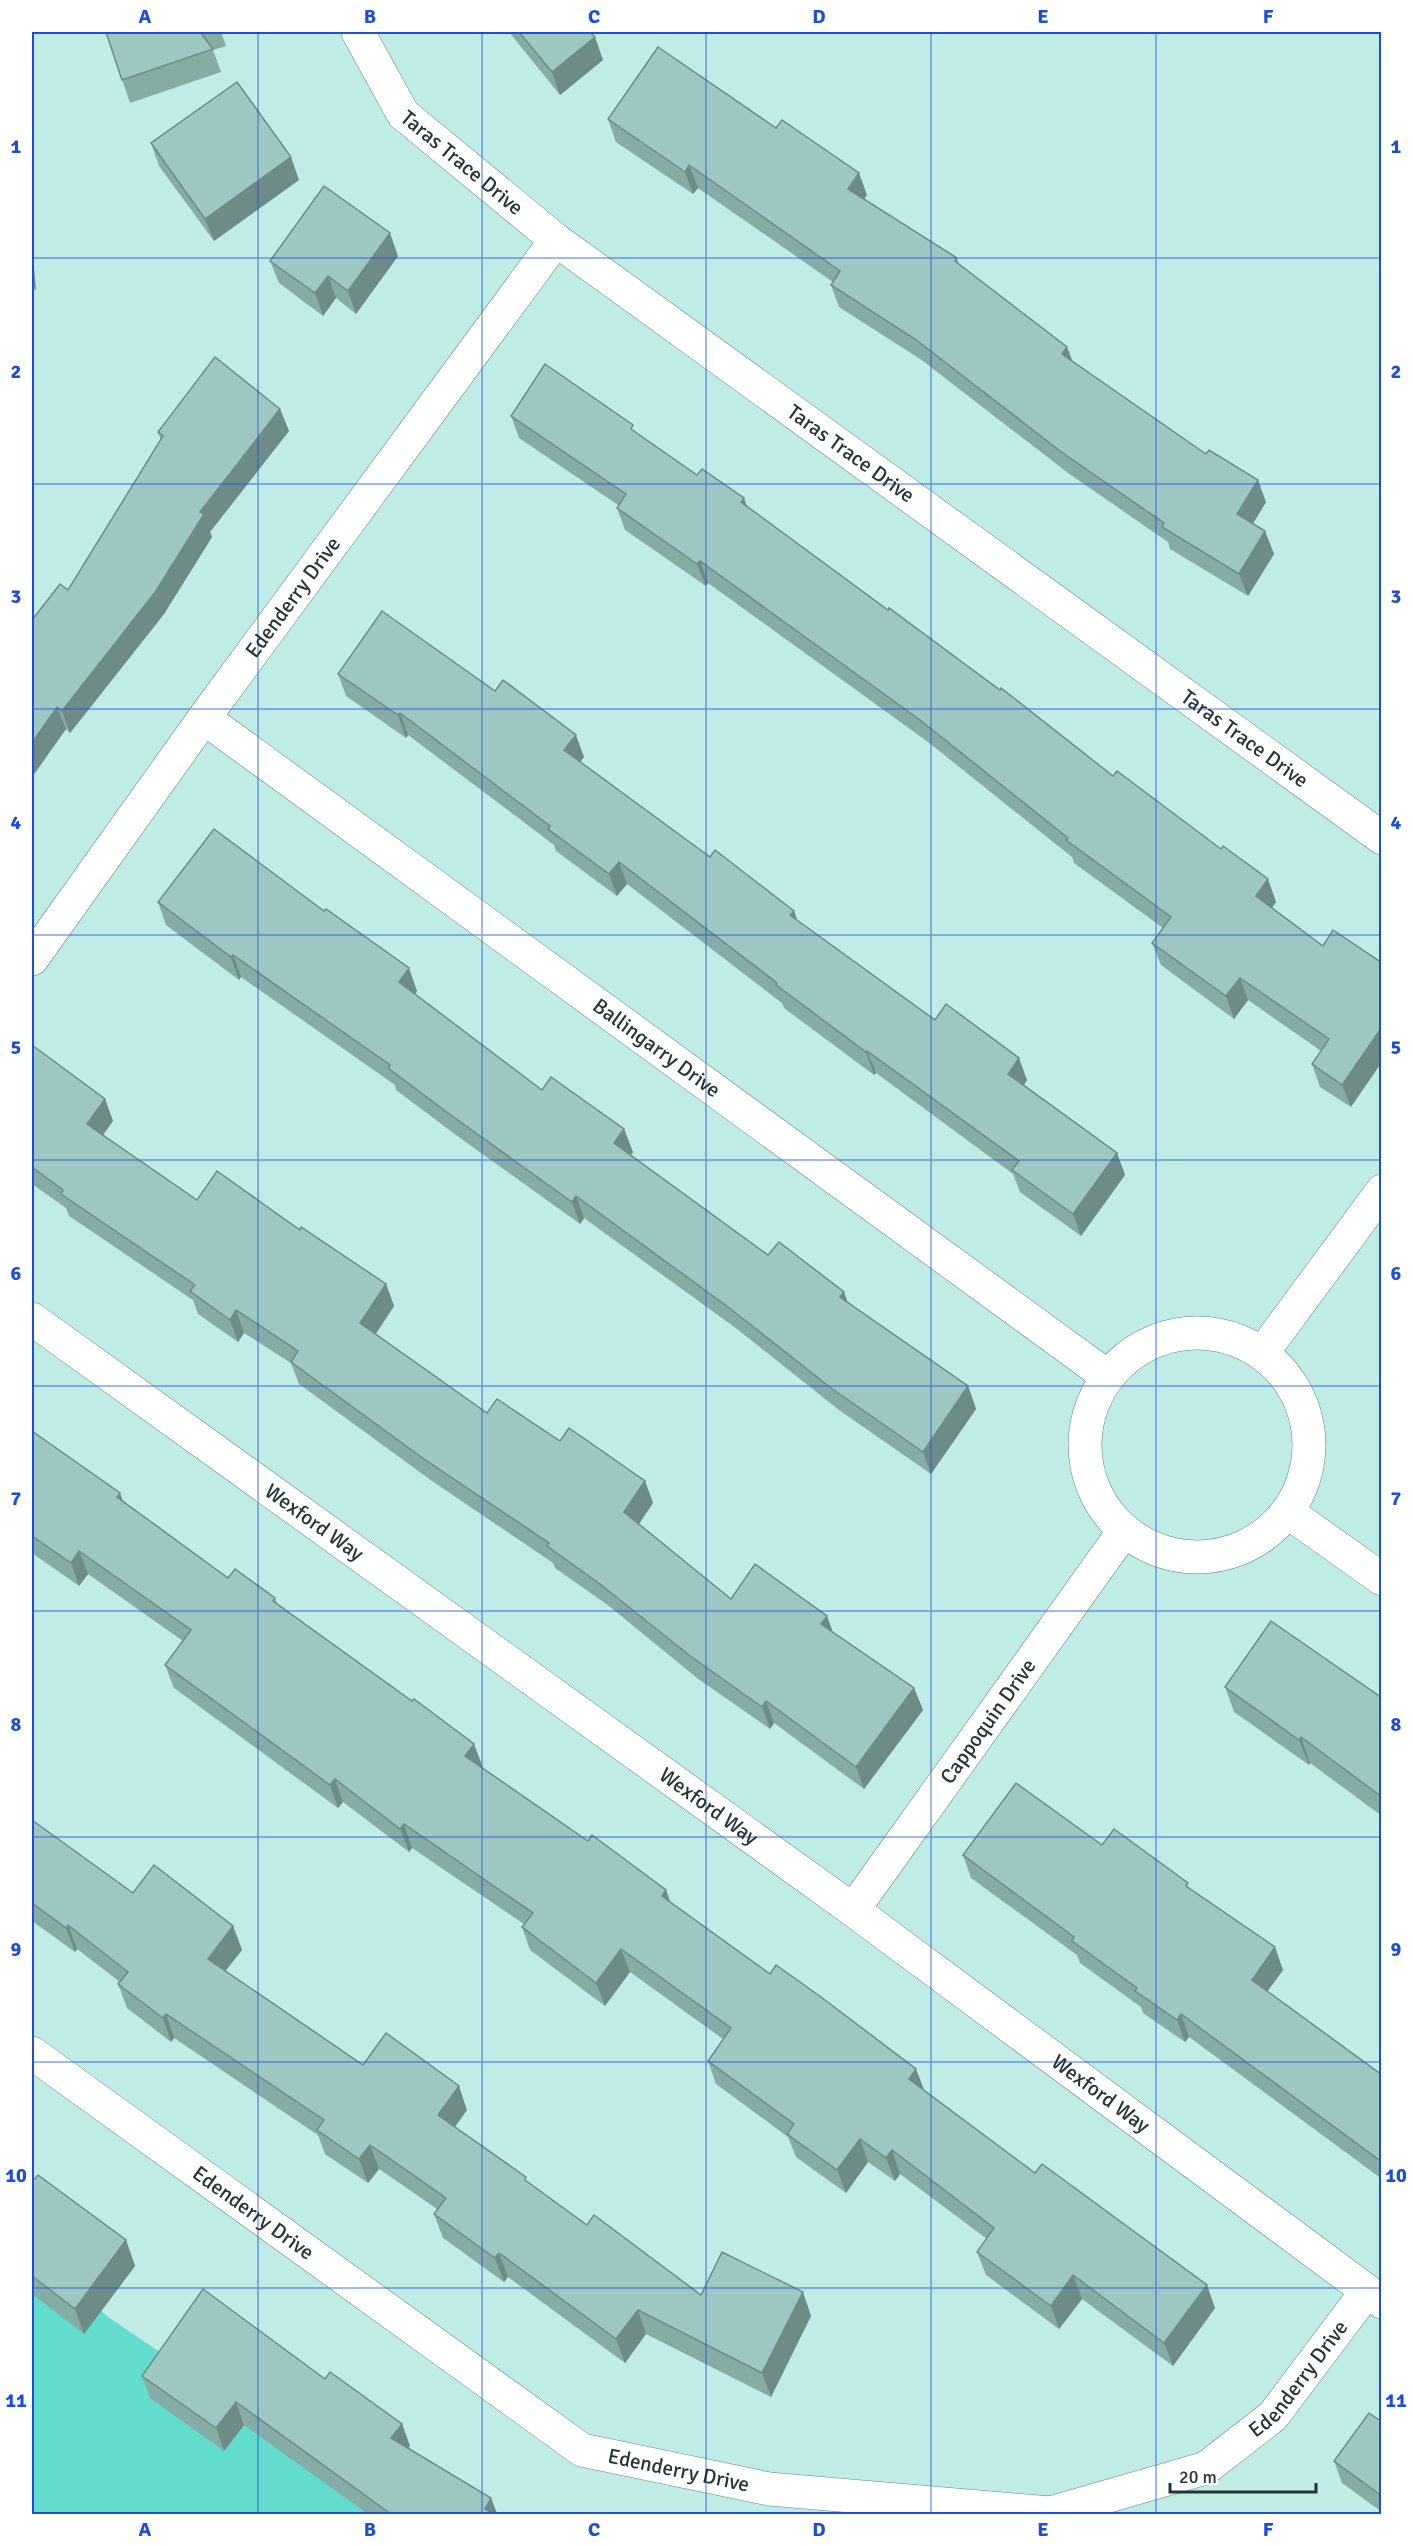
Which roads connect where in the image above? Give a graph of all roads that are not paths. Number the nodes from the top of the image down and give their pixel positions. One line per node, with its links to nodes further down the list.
1 (358, 32): 2 (street, Taras Trace Drive)
2 (556, 240): 3 (street, Edenderry Drive); 4 (street, Taras Trace Drive)
3 (204, 718): 5 (street, Edenderry Drive); 9 (street, Ballingarry Drive)
4 (1382, 838)
5 (32, 959)
6 (1382, 1191): 8 (street)
7 (32, 1319): 13 (street, Wexford Way)
8 (1263, 1352): 9 (street); 10 (street)
9 (1107, 1376): 11 (street)
10 (1289, 1513): 11 (street); 12 (street)
11 (1124, 1531): 13 (street, Cappoquin Drive)
12 (1382, 1579)
13 (854, 1910): 15 (street, Wexford Way)
14 (32, 2053): 15 (street, Edenderry Drive)
15 (1374, 2296)

